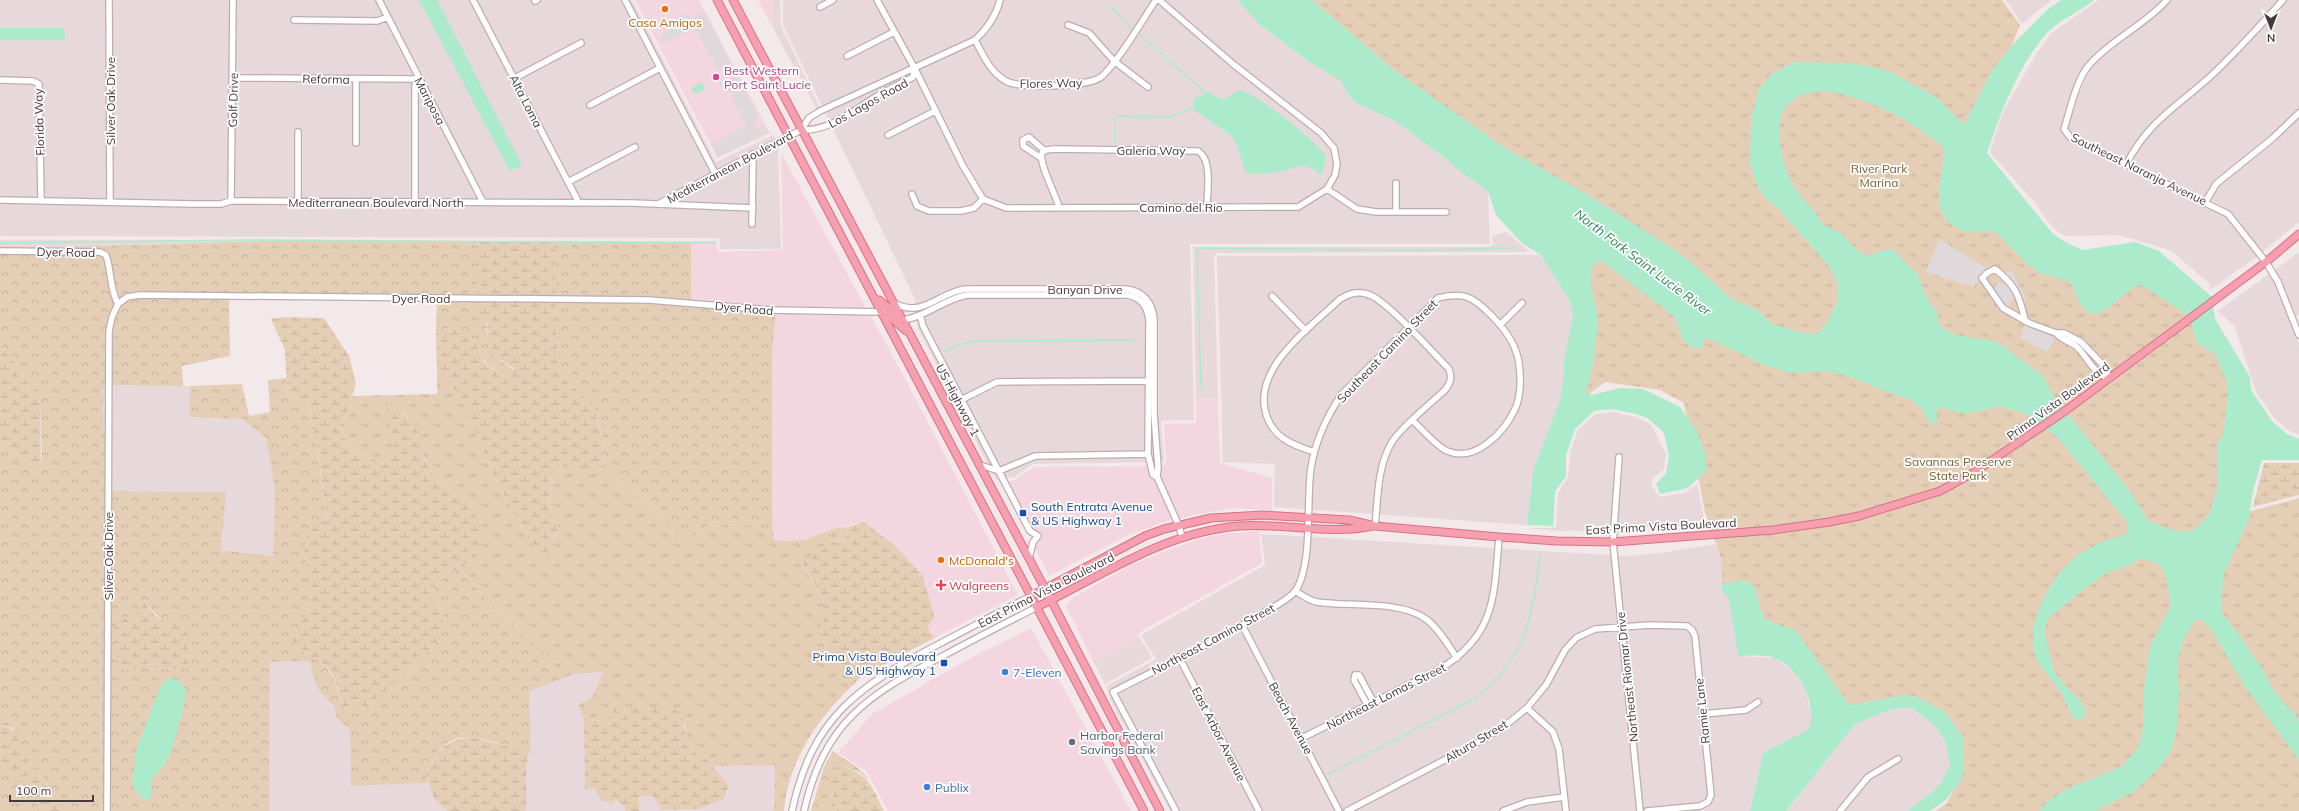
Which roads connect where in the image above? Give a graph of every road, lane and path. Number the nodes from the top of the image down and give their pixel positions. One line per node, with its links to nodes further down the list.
1 (109, 0): 52 (street, Silver Oak Drive)
2 (233, 0): 25 (street, Golf Drive)
3 (379, 0): 15 (street, Mariposa)
4 (473, 0): 26 (street, Alta Loma)
5 (625, 0): 23 (street)
6 (718, 0): 37 (main road)
7 (734, 0): 34 (main road, US Highway 1)
8 (833, 0): 14 (street)
9 (877, 0): 18 (street)
10 (1000, 0): 19 (street, Los Lagos Road)
11 (1158, 0): 22 (street, Flores Way); 47 (street)
12 (2167, 0): 43 (street, Southeast Naranja Avenue)
13 (2284, 0): 43 (street)
14 (820, 7)
15 (388, 17): 16 (street); 28 (street, Mariposa)
16 (294, 20)
17 (1068, 25): 22 (street)
18 (894, 32): 21 (street); 24 (street)
19 (975, 40): 22 (street, Flores Way); 24 (street, Los Lagos Road)
20 (581, 43): 26 (street)
21 (847, 56)
22 (1114, 61): 30 (street)
23 (660, 68): 31 (street); 44 (street)
24 (915, 69): 32 (street); 34 (street, Los Lagos Road); 34 (street, Los Lagos Road)
25 (233, 78): 27 (street, Reforma); 53 (street, Golf Drive)
26 (515, 78): 45 (street, Alta Loma)
27 (356, 79): 28 (street, Reforma); 38 (street)
28 (419, 79): 54 (street); 57 (street, Mariposa)
29 (0, 80): 51 (street, Florida Way)
30 (1148, 87)
31 (590, 105)
32 (935, 111): 36 (street); 49 (street)
33 (2299, 113): 55 (street)
34 (801, 130): 37 (street, Mediterranean Boulevard); 71 (main road, US Highway 1)
35 (298, 132): 56 (street)
36 (888, 135)
37 (788, 136): 41 (street, Mediterranean Boulevard); 69 (main road)
38 (356, 143)
39 (635, 147): 45 (street)
40 (1045, 150): 42 (street); 42 (street); 60 (street, Galeria Way)
41 (754, 154): 44 (street, Mediterranean Boulevard); 61 (street)
42 (1041, 158): 62 (street)
43 (2126, 165): 55 (street, Southeast Naranja Avenue)
44 (716, 175): 59 (street, Mediterranean Boulevard)
45 (568, 182): 58 (street, Alta Loma)
46 (1396, 183): 63 (street)
47 (1327, 189): 60 (street, Camino del Rio); 63 (street)
48 (912, 194): 49 (street)
49 (983, 199): 62 (street, Camino del Rio)
50 (0, 200): 51 (street, Mediterranean Boulevard North)
51 (41, 200): 52 (street, Mediterranean Boulevard North)
52 (110, 201): 53 (street, Mediterranean Boulevard North)
53 (231, 201): 56 (street, Mediterranean Boulevard North)
54 (415, 201): 56 (street, Mediterranean Boulevard North); 57 (street, Mediterranean Boulevard North)
55 (2206, 201): 68 (street, Southeast Naranja Avenue)
56 (298, 202)
57 (483, 202): 58 (street, Mediterranean Boulevard North)
58 (579, 203): 59 (street, Mediterranean Boulevard North)
59 (659, 204): 61 (street, Mediterranean Boulevard North)
60 (1207, 207): 62 (street, Camino del Rio)
61 (753, 208): 65 (street)
62 (1059, 208)
63 (1396, 212): 64 (street)
64 (1446, 212)
65 (752, 224)
66 (2299, 234): 68 (main road, Prima Vista Boulevard)
67 (0, 251): 73 (street, Dyer Road)
68 (2266, 262): 77 (street, Southeast Naranja Avenue); 89 (main road, Prima Vista Boulevard)
69 (873, 294): 75 (main road); 78 (main road)
70 (1272, 296): 82 (street)
71 (894, 303): 74 (street, Banyan Drive); 78 (main road, US Highway 1)
72 (1522, 303): 80 (street)
73 (118, 304): 75 (street, Dyer Road); 125 (street, Silver Oak Drive)
74 (931, 306): 76 (street, Banyan Drive); 86 (street, Banyan Drive)
75 (883, 312): 84 (main road); 110 (main road)
76 (920, 315): 78 (street, Banyan Drive); 91 (street)
77 (2296, 319): 85 (street, Southeast Naranja Avenue)
78 (903, 320): 84 (main road, US Highway 1)
79 (2025, 320): 79 (street); 83 (street)
80 (1501, 324): 81 (street, Southeast Camino Street); 92 (street, Southeast Camino Street)
81 (1408, 328): 82 (street); 92 (street); 93 (street, Southeast Camino Street)
82 (1306, 331): 93 (street)
83 (2056, 333): 87 (street); 88 (street)
84 (910, 335): 96 (main road, US Highway 1)
85 (2299, 335)
86 (1151, 345): 90 (street, Banyan Drive); 98 (street, Banyan Drive)
87 (2092, 354): 88 (street); 89 (street)
88 (2087, 360): 89 (street)
89 (2108, 378): 99 (main road, Prima Vista Boulevard)
90 (1148, 381): 91 (street); 94 (street, Banyan Drive)
91 (961, 400): 97 (street)
92 (1413, 421): 102 (street)
93 (1314, 452): 100 (street, Southeast Camino Street)
94 (1148, 454): 97 (street); 98 (street, Banyan Drive)
95 (1619, 457): 106 (street, Northeast Riomar Drive)
96 (980, 465): 97 (street); 107 (main road, US Highway 1)
97 (999, 471): 107 (street)
98 (1157, 477): 101 (street, Banyan Drive)
99 (1898, 505): 106 (main road, East Prima Vista Boulevard)
100 (1308, 518): 101 (main road, East Prima Vista Boulevard); 102 (main road, East Prima Vista Boulevard); 103 (street, Southeast Camino Street)
101 (1179, 526): 104 (street, Banyan Drive); 108 (main road, East Prima Vista Boulevard)
102 (1375, 526): 103 (main road, East Prima Vista Boulevard); 105 (main road, East Prima Vista Boulevard)
103 (1307, 527): 104 (main road, East Prima Vista Boulevard); 109 (street, Northeast Camino Street)
104 (1182, 537): 111 (main road, East Prima Vista Boulevard)
105 (1499, 537): 106 (main road, East Prima Vista Boulevard); 116 (street, Northeast Lomas Street)
106 (1613, 542): 114 (street, Northeast Riomar Drive)
107 (1029, 558): 108 (main road, US Highway 1)
108 (1046, 589): 110 (main road, East Prima Vista Boulevard); 111 (main road, US Highway 1)
109 (1295, 591): 113 (street, Northeast Camino Street); 116 (street)
110 (1031, 596): 112 (main road); 126 (street, East Prima Vista Boulevard)
111 (1051, 600): 112 (main road, East Prima Vista Boulevard); 129 (main road, US Highway 1)
112 (1037, 607): 127 (street, East Prima Vista Boulevard); 128 (main road)
113 (1242, 625): 115 (street, Northeast Camino Street); 122 (street, Beach Avenue)
114 (1622, 626): 120 (street, Altura Street); 121 (street, Ramie Lane); 136 (street, Northeast Riomar Drive)
115 (1179, 658): 130 (street, Northeast Camino Street); 131 (street, East Arbor Avenue)
116 (1457, 658): 118 (street, Northeast Lomas Street)
117 (1758, 702): 121 (street)
118 (1374, 703): 119 (street, Northeast Lomas Street); 119 (street)
119 (1368, 706): 122 (street, Northeast Lomas Street)
120 (1527, 708): 124 (street); 133 (street, Altura Street)
121 (1703, 714): 137 (street, Ramie Lane)
122 (1302, 738): 132 (street, Beach Avenue)
123 (1898, 759): 138 (street)
124 (1564, 797): 134 (street); 135 (street)
125 (107, 811)
126 (792, 811)
127 (804, 811)
128 (1144, 811)
129 (1160, 811)
130 (1176, 811)
131 (1259, 811)
132 (1339, 811)
133 (1347, 811)
134 (1503, 811)
135 (1566, 811)
136 (1640, 811)
137 (1647, 811)
138 (1840, 811)

